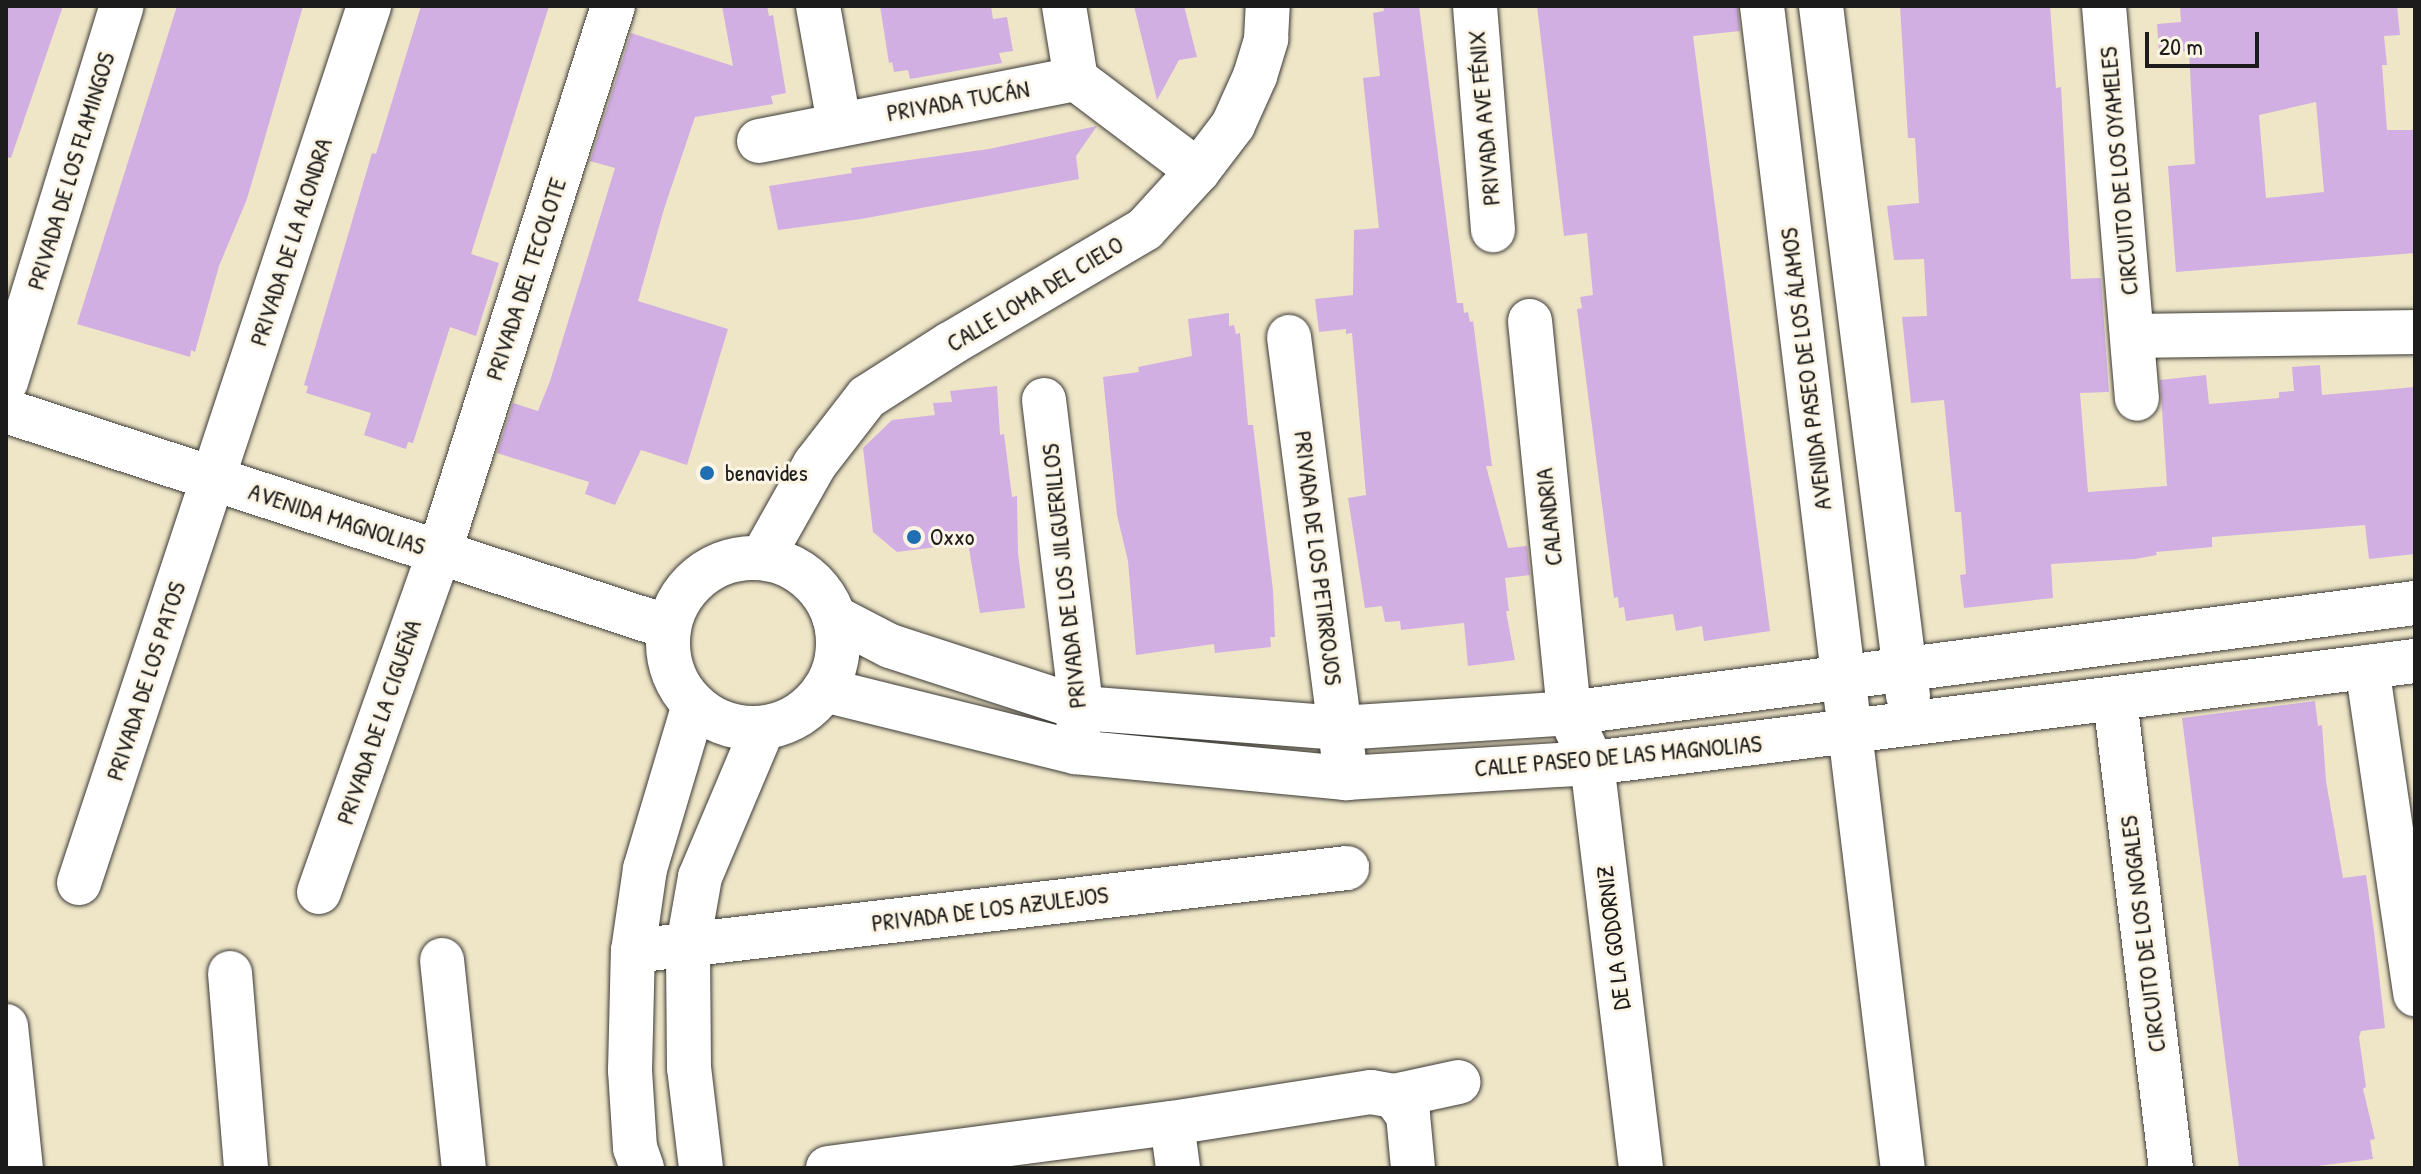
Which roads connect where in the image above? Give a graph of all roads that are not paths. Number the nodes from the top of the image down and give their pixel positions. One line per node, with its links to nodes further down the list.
1 (122, 6): 20 (street, PRIVADA DE LOS FLAMINGOS)
2 (369, 6): 24 (street, PRIVADA DE LA ALONDRA)
3 (613, 6): 25 (street, PRIVADA DEL TECOLOTE)
4 (818, 6): 12 (street)
5 (1064, 6): 11 (street)
6 (1268, 6): 14 (street, CALLE LOMA DEL CIELO)
7 (1475, 6): 15 (street, PRIVADA AVE FÉNIX)
8 (1762, 6): 33 (street, AVENIDA PASEO DE LOS ÁLAMOS)
9 (1821, 6): 32 (street)
10 (2104, 6): 18 (street, CIRCUITO DE LOS OYAMELES)
11 (1076, 79): 12 (street, PRIVADA TUCÁN); 14 (street)
12 (839, 123): 13 (street, PRIVADA TUCÁN)
13 (759, 141)
14 (1198, 171): 26 (street, CALLE LOMA DEL CIELO)
15 (1493, 230)
16 (1530, 321): 38 (street, CALANDRIA)
17 (2415, 332): 18 (street)
18 (2133, 336): 21 (street, CIRCUITO DE LOS OYAMELES)
19 (1289, 337): 42 (street, PRIVADA DE LOS PETIRROJOS)
20 (6, 382)
21 (2137, 399)
22 (1044, 400): 37 (street, PRIVADA DE LOS JILGUERILLOS)
23 (6, 411): 24 (street, AVENIDA MAGNOLIAS)
24 (213, 479): 25 (street, AVENIDA MAGNOLIAS); 49 (street, PRIVADA DE LOS PATOS)
25 (439, 553): 29 (street, AVENIDA MAGNOLIAS); 50 (street, PRIVADA DE LA CIGUEÑA)
26 (762, 558): 28 (street); 29 (street)
27 (2415, 603): 32 (street, CALLE PASEO DE LAS MAGNOLIAS)
28 (834, 617): 34 (street); 37 (street, CALLE PASEO DE LAS MAGNOLIAS)
29 (668, 627): 36 (street)
30 (2415, 661): 31 (street, CALLE PASEO DE LAS MAGNOLIAS)
31 (2367, 667): 35 (street, CALLE PASEO DE LAS MAGNOLIAS); 55 (street)
32 (1905, 669): 33 (street, CALLE PASEO DE LAS MAGNOLIAS); 40 (street)
33 (1843, 677): 38 (street, CALLE PASEO DE LAS MAGNOLIAS); 43 (street, AVENIDA PASEO DE LOS ÁLAMOS)
34 (824, 690): 41 (street); 44 (street, CALLE PASEO DE LAS MAGNOLIAS)
35 (2115, 699): 40 (street, CALLE PASEO DE LAS MAGNOLIAS); 71 (street, CIRCUITO DE LOS NOGALES)
36 (694, 705): 41 (street); 52 (street)
37 (1081, 708): 42 (street, CALLE PASEO DE LAS MAGNOLIAS); 44 (street, PRIVADA DE LOS JILGUERILLOS)
38 (1569, 713): 39 (street, CALLE PASEO DE LAS MAGNOLIAS); 45 (street, DE LA GODORNIZ)
39 (1457, 721): 42 (street, CALLE PASEO DE LAS MAGNOLIAS); 46 (street)
40 (1912, 723): 43 (street, CALLE PASEO DE LAS MAGNOLIAS)
41 (763, 728): 51 (street)
42 (1340, 728): 47 (street, PRIVADA DE LOS PETIRROJOS)
43 (1850, 732): 45 (street, CALLE PASEO DE LAS MAGNOLIAS); 70 (street)
44 (1075, 752): 47 (street, CALLE PASEO DE LAS MAGNOLIAS)
45 (1592, 763): 46 (street, CALLE PASEO DE LAS MAGNOLIAS); 69 (street, DE LA GODORNIZ)
46 (1469, 771): 47 (street, CALLE PASEO DE LAS MAGNOLIAS)
47 (1346, 778)
48 (1347, 868): 51 (street, PRIVADA DE LOS AZULEJOS)
49 (79, 883)
50 (319, 892)
51 (688, 945): 52 (street, PRIVADA DE LOS AZULEJOS); 65 (street)
52 (633, 951): 64 (street)
53 (442, 960): 63 (street)
54 (230, 973): 62 (street)
55 (2415, 994)
56 (6, 1026): 61 (street)
57 (1459, 1082): 58 (street)
58 (1394, 1096): 59 (street); 68 (street)
59 (1172, 1123): 60 (street); 67 (street)
60 (942, 1161): 66 (street)
61 (21, 1168)
62 (246, 1168)
63 (464, 1168)
64 (642, 1168)
65 (701, 1168)
66 (828, 1168)
67 (1178, 1168)
68 (1413, 1168)
69 (1641, 1168)
70 (1903, 1168)
71 (2171, 1168)

